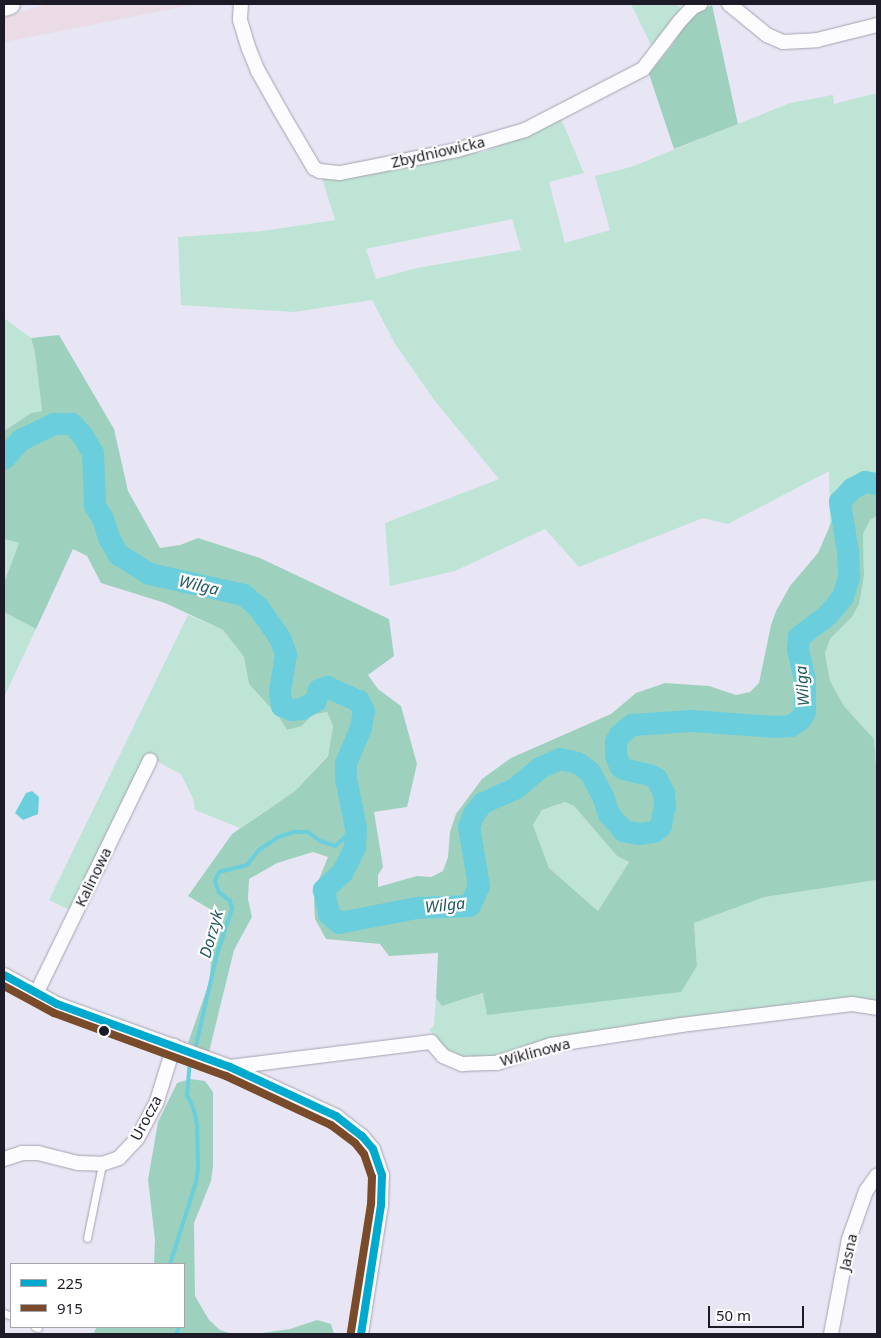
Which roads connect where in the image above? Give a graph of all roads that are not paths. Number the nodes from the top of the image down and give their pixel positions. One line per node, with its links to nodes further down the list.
1 (10, 4): 5 (street)
2 (241, 4): 3 (street, Zbydniowicka)
3 (700, 4)
4 (729, 4): 6 (street)
5 (4, 6)
6 (877, 25)
7 (150, 760): 9 (street, Kalinowa)
8 (4, 975): 9 (street)
9 (36, 994): 11 (street)
10 (877, 1008): 12 (street, Wiklinowa)
11 (174, 1046): 12 (street); 14 (street, Urocza)
12 (230, 1066): 17 (street)
13 (4, 1159): 14 (street, Urocza)
14 (102, 1164): 16 (lane)
15 (877, 1176): 18 (street, Jasna)
16 (87, 1238)
17 (361, 1334)
18 (832, 1334)

